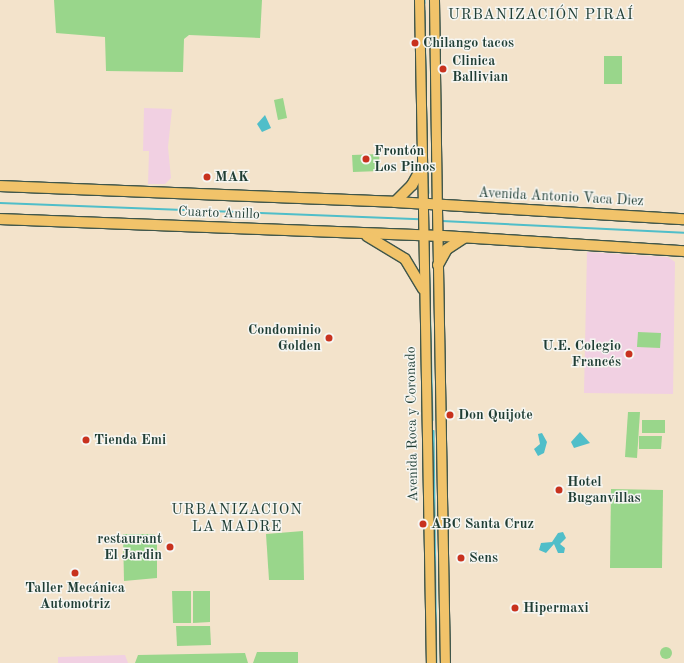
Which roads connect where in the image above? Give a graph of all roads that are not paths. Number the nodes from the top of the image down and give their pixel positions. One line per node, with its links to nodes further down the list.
1 (419, 0): 3 (main road, Avenida Roca y Coronado)
2 (434, 0): 7 (main road, Avenida Roca y Coronado)
3 (422, 167): 5 (highway); 6 (main road, Avenida Roca y Coronado)
4 (0, 186): 5 (highway, Cuarto Anillo)
5 (395, 202): 6 (highway, Cuarto Anillo)
6 (423, 206): 7 (highway, Cuarto Anillo); 11 (main road, Avenida Roca y Coronado)
7 (437, 206): 8 (highway, Avenida Antonio Vaca Diez); 12 (main road, Avenida Roca y Coronado)
8 (684, 218)
9 (0, 219): 10 (highway, Cuarto Anillo)
10 (358, 232): 11 (highway, Cuarto Anillo); 16 (highway)
11 (423, 232): 12 (highway, Cuarto Anillo); 16 (main road, Avenida Roca y Coronado)
12 (437, 232): 13 (highway); 15 (main road, Avenida Roca y Coronado)
13 (466, 237): 14 (highway); 15 (highway)
14 (684, 251)
15 (438, 265): 18 (main road, Avenida Roca y Coronado)
16 (423, 289): 17 (main road, Avenida Roca y Coronado)
17 (431, 663)
18 (445, 663)

